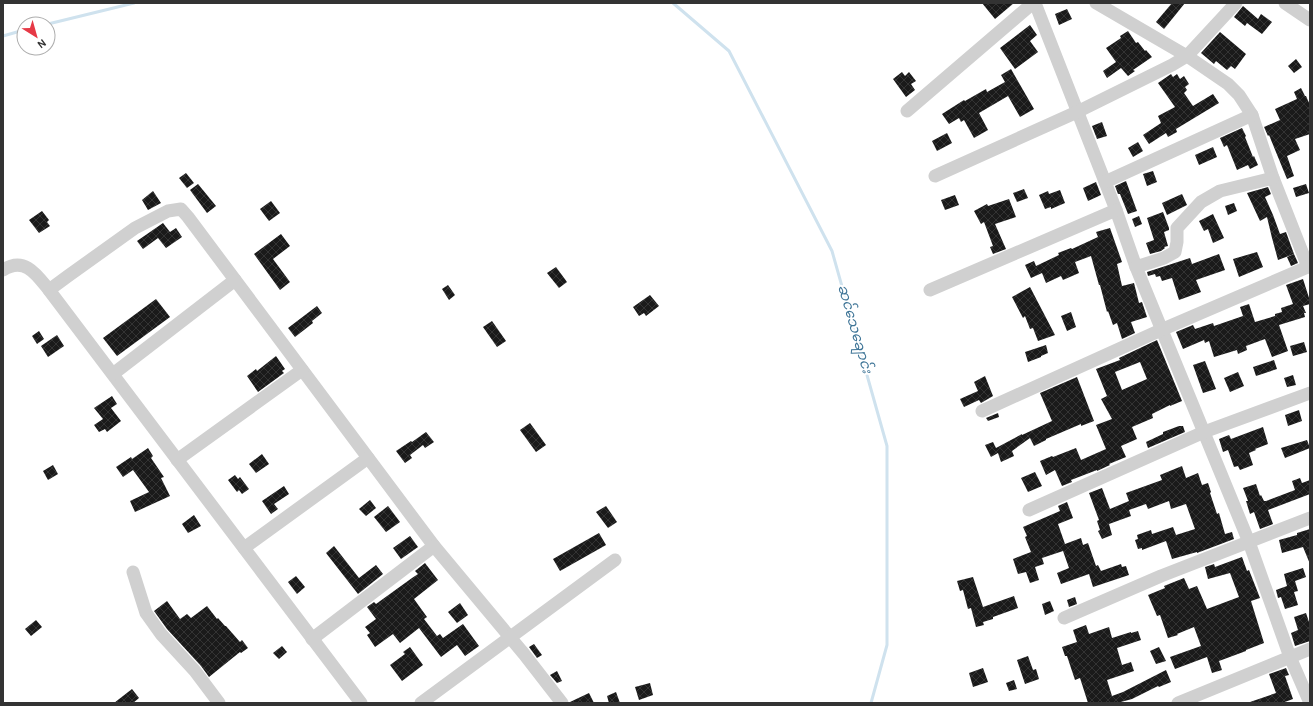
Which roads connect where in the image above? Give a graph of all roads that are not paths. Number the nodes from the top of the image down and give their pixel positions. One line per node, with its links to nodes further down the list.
1 (1034, 3): 7 (street); 8 (street)
2 (1096, 3): 6 (street)
3 (1236, 3): 6 (street)
4 (1285, 3): 5 (street)
5 (1310, 20)
6 (1187, 56): 8 (street); 9 (street)
7 (907, 111)
8 (1077, 112): 10 (street); 12 (street)
9 (1252, 116): 11 (street); 12 (street)
10 (935, 176)
11 (1272, 178): 14 (street); 15 (street)
12 (1105, 182): 13 (street)
13 (1116, 210): 14 (street); 19 (street)
14 (1136, 267): 20 (street)
15 (1309, 267): 20 (street)
16 (3, 270): 18 (street)
17 (235, 280): 18 (street); 21 (street); 22 (street)
18 (49, 290): 22 (street)
19 (930, 290)
20 (1161, 330): 24 (street); 25 (street)
21 (302, 370): 26 (street); 27 (street)
22 (113, 374): 27 (street)
23 (1310, 393): 25 (street)
24 (982, 411)
25 (1204, 432): 28 (street); 30 (street)
26 (368, 458): 31 (street); 32 (street)
27 (177, 460): 32 (street)
28 (1029, 510)
29 (1310, 518): 30 (street)
30 (1249, 542): 35 (street); 39 (street)
31 (434, 546): 36 (street); 37 (street)
32 (244, 548): 37 (street)
33 (614, 560): 36 (street)
34 (133, 572): 40 (street)
35 (1064, 618)
36 (510, 638): 42 (street); 43 (street)
37 (312, 639): 41 (street)
38 (1310, 650): 39 (street)
39 (1290, 657): 44 (street); 45 (street)
40 (219, 703)
41 (361, 703)
42 (421, 703)
43 (562, 703)
44 (1178, 703)
45 (1310, 703)

